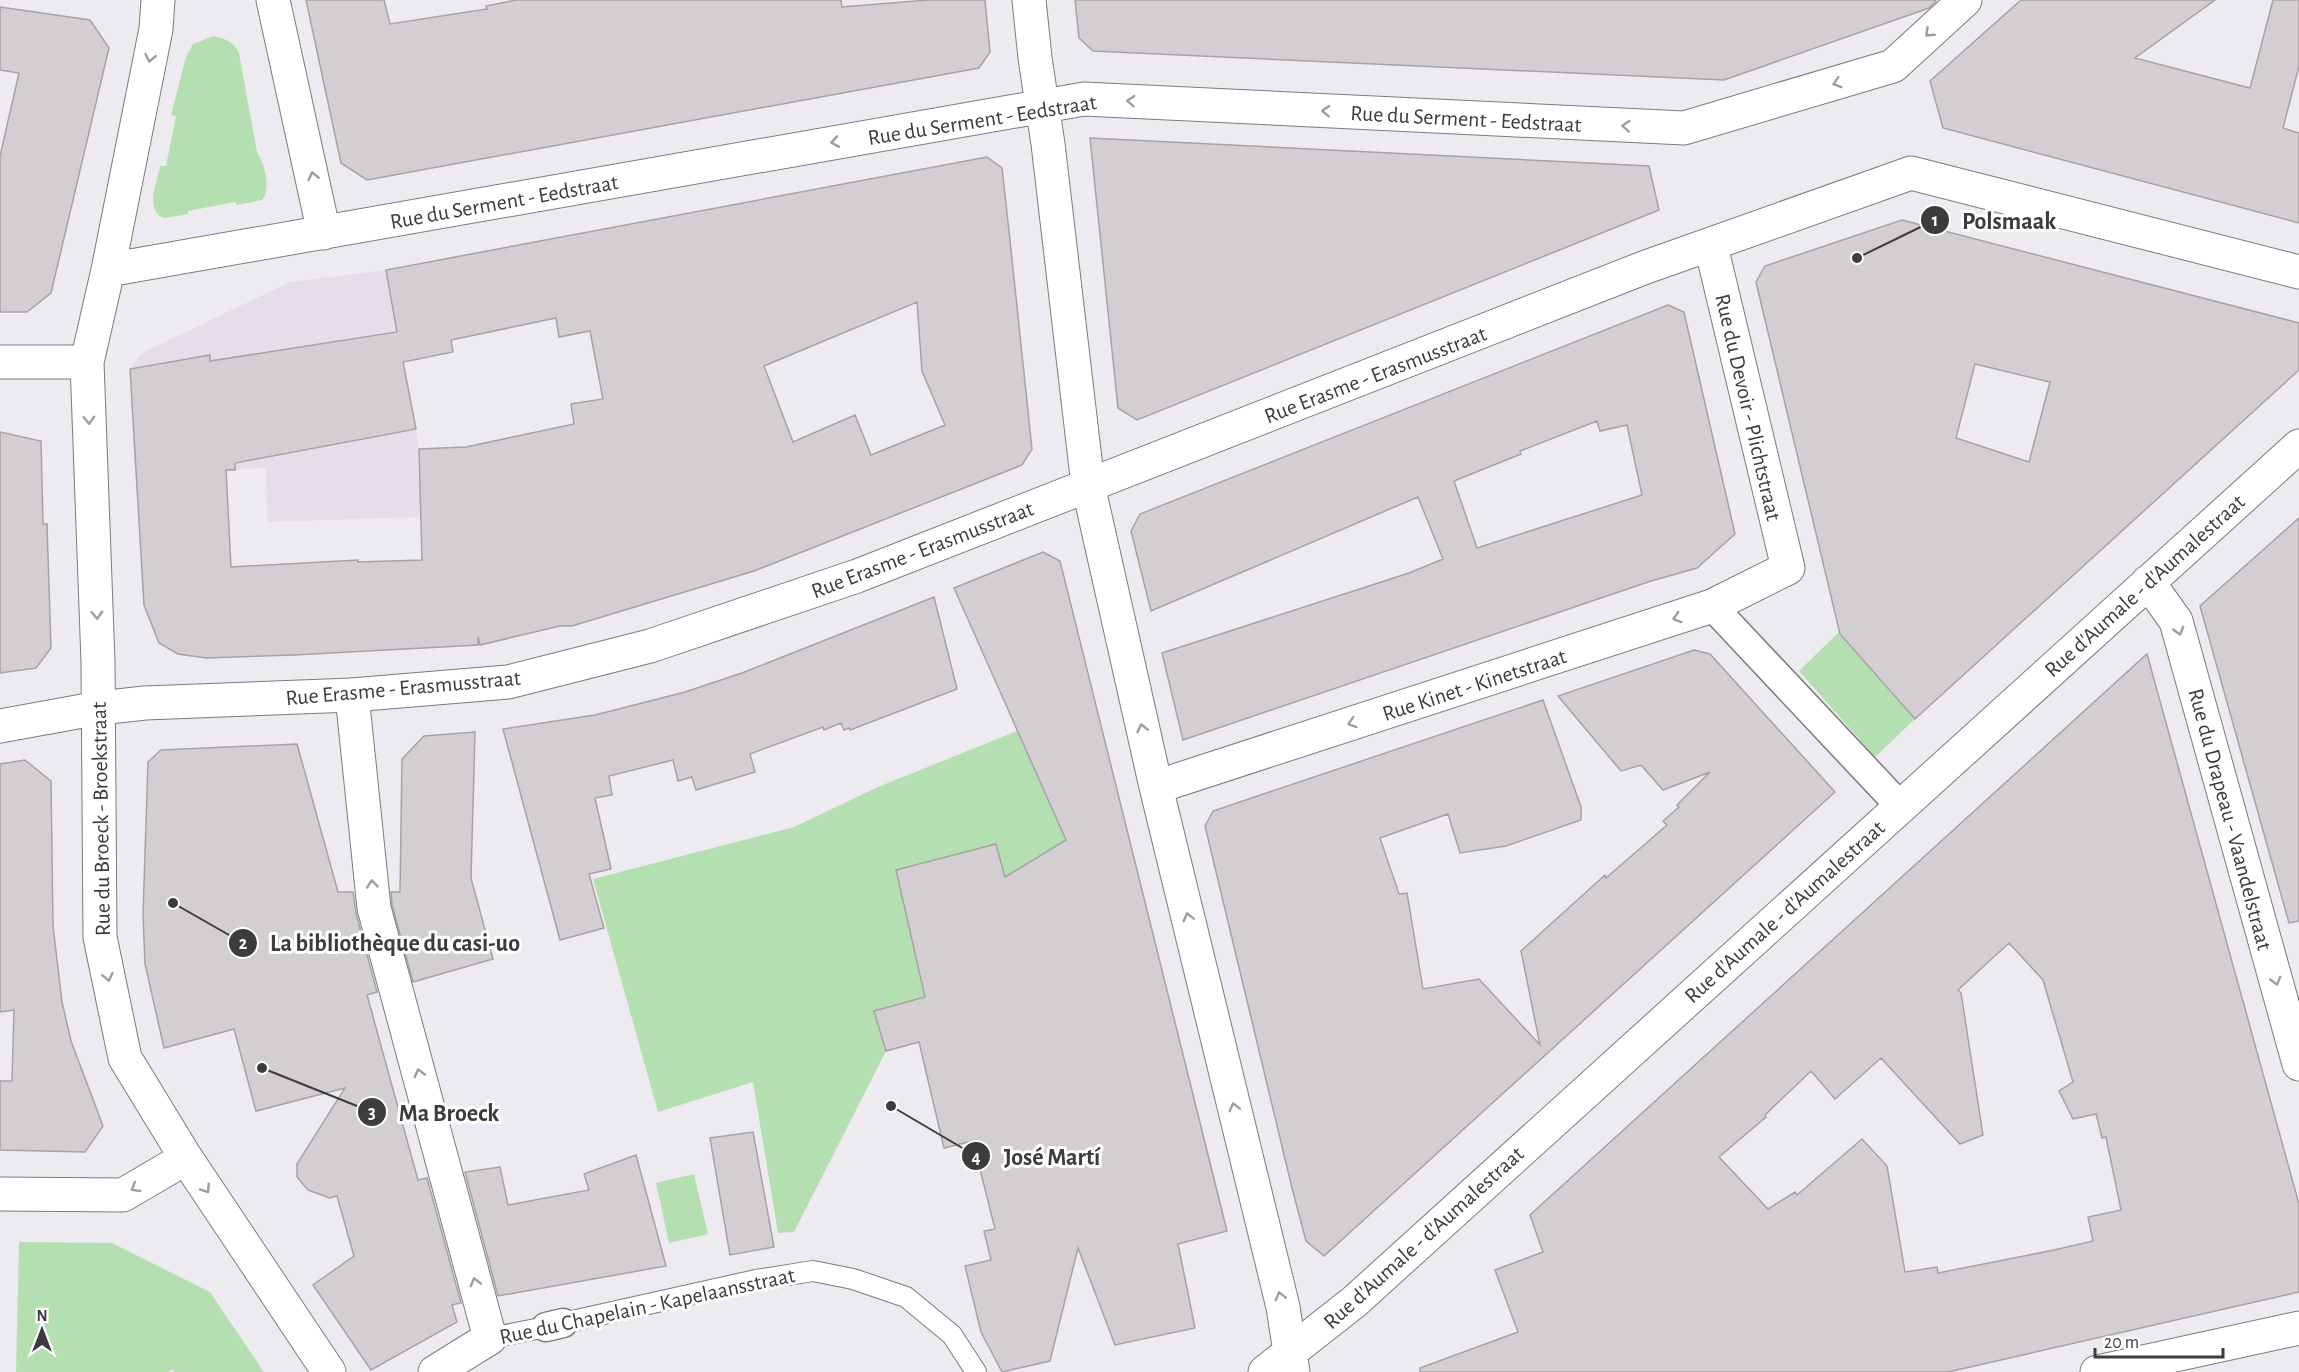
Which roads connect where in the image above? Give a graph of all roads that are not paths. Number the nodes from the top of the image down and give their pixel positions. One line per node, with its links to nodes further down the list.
1 (158, 0): 8 (street, Rue du Broeck - Broekstraat, one-way to 8)
2 (273, 0): 6 (street, one-way to 2)
3 (1029, 0): 5 (street)
4 (1965, 0): 5 (street, Rue du Serment - Eedstraat, one-way to 5)
5 (1042, 106): 6 (street, Rue du Serment - Eedstraat, one-way to 6); 13 (street)
6 (324, 233): 8 (street, Rue du Serment - Eedstraat)
7 (1711, 246): 9 (street, Rue Erasme - Erasmusstraat); 13 (street, Rue Erasme - Erasmusstraat); 14 (street, Rue du Devoir - Plichtstraat)
8 (108, 270): 11 (street, Rue du Broeck - Broekstraat)
9 (2299, 272)
10 (0, 362): 11 (street)
11 (87, 362): 18 (street, Rue du Broeck - Broekstraat, one-way to 18)
12 (2299, 446): 15 (street, Rue d'Aumale - d'Aumalestraat)
13 (1088, 485): 17 (street, Rue Erasme - Erasmusstraat); 20 (street, one-way to 13)
14 (1788, 568): 16 (street, Rue Kinet - Kinetstraat)
15 (2148, 582): 21 (street, Rue d'Aumale - d'Aumalestraat); 22 (street, Rue du Drapeau - Vaandelstraat, one-way to 22)
16 (1712, 606): 20 (street, Rue Kinet - Kinetstraat, one-way to 20); 21 (street)
17 (352, 695): 18 (street, Rue Erasme - Erasmusstraat); 26 (street, one-way to 17)
18 (99, 708): 19 (street, Rue Erasme - Erasmusstraat); 23 (street, Rue du Broeck - Broekstraat, one-way to 23)
19 (0, 726)
20 (1156, 788): 27 (street, one-way to 20)
21 (1900, 806): 27 (street, Rue d'Aumale - d'Aumalestraat)
22 (2299, 1064)
23 (186, 1158): 24 (street, one-way to 24); 28 (street, Rue du Broeck - Broekstraat, one-way to 28)
24 (0, 1194)
25 (2299, 1328): 31 (street)
26 (490, 1338): 29 (street, Rue du Chapelain - Kapelaansstraat); 30 (lane, Rue du Chapelain - Kapelaansstraat)
27 (1283, 1366)
28 (329, 1372)
29 (435, 1372)
30 (976, 1372)
31 (2097, 1372)

